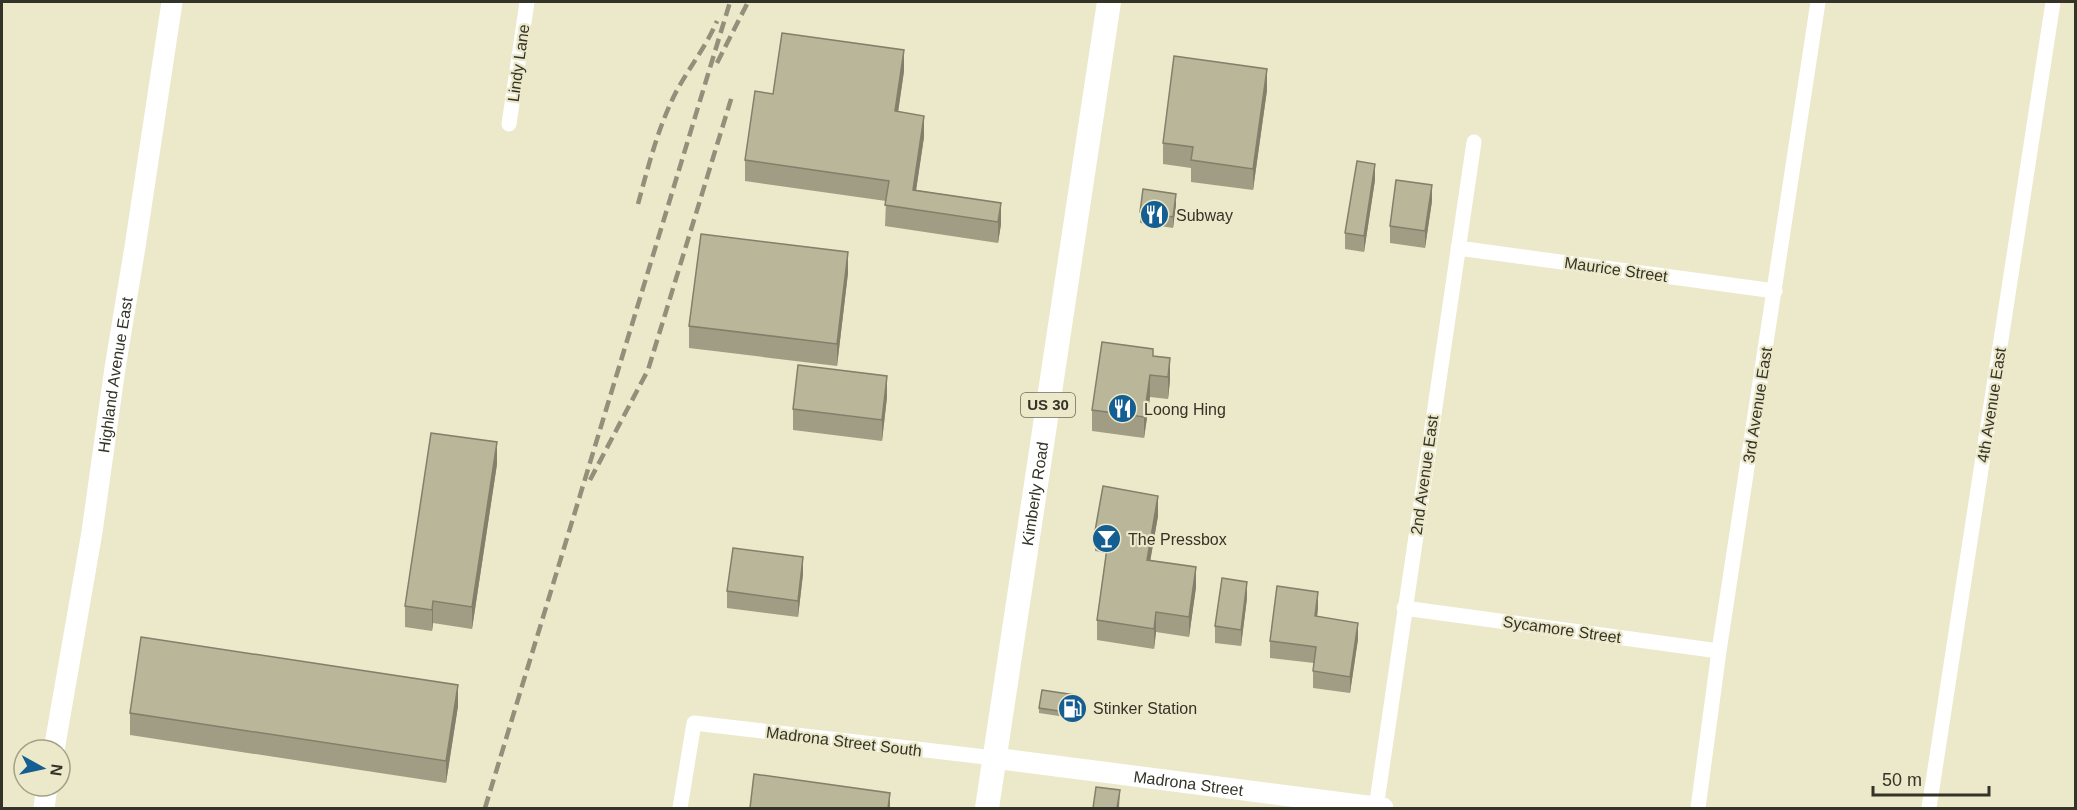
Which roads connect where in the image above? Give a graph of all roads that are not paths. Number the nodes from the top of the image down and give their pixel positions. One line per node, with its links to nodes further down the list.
1 (172, 2): 12 (street, Highland Avenue East)
2 (527, 2): 6 (street, Lindy Lane)
3 (1109, 2): 13 (main road, Kimberly Road / US 30)
4 (1818, 2): 9 (street, 3rd Avenue East)
5 (2053, 2): 18 (street, 4th Avenue East)
6 (509, 124)
7 (1474, 142): 8 (street, 2nd Avenue East)
8 (1458, 248): 9 (street, Maurice Street); 10 (street, 2nd Avenue East)
9 (1775, 291): 11 (street, 3rd Avenue East)
10 (1404, 608): 11 (street, Sycamore Street); 16 (street, 2nd Avenue East)
11 (1719, 651): 17 (street, 3rd Avenue East)
12 (56, 738)
13 (994, 758): 14 (street, Madrona Street South); 15 (main road, Kimberly Road / US 30); 16 (street, Madrona Street)
14 (680, 808)
15 (987, 808)
16 (1378, 808)
17 (1698, 808)
18 (1929, 808)

